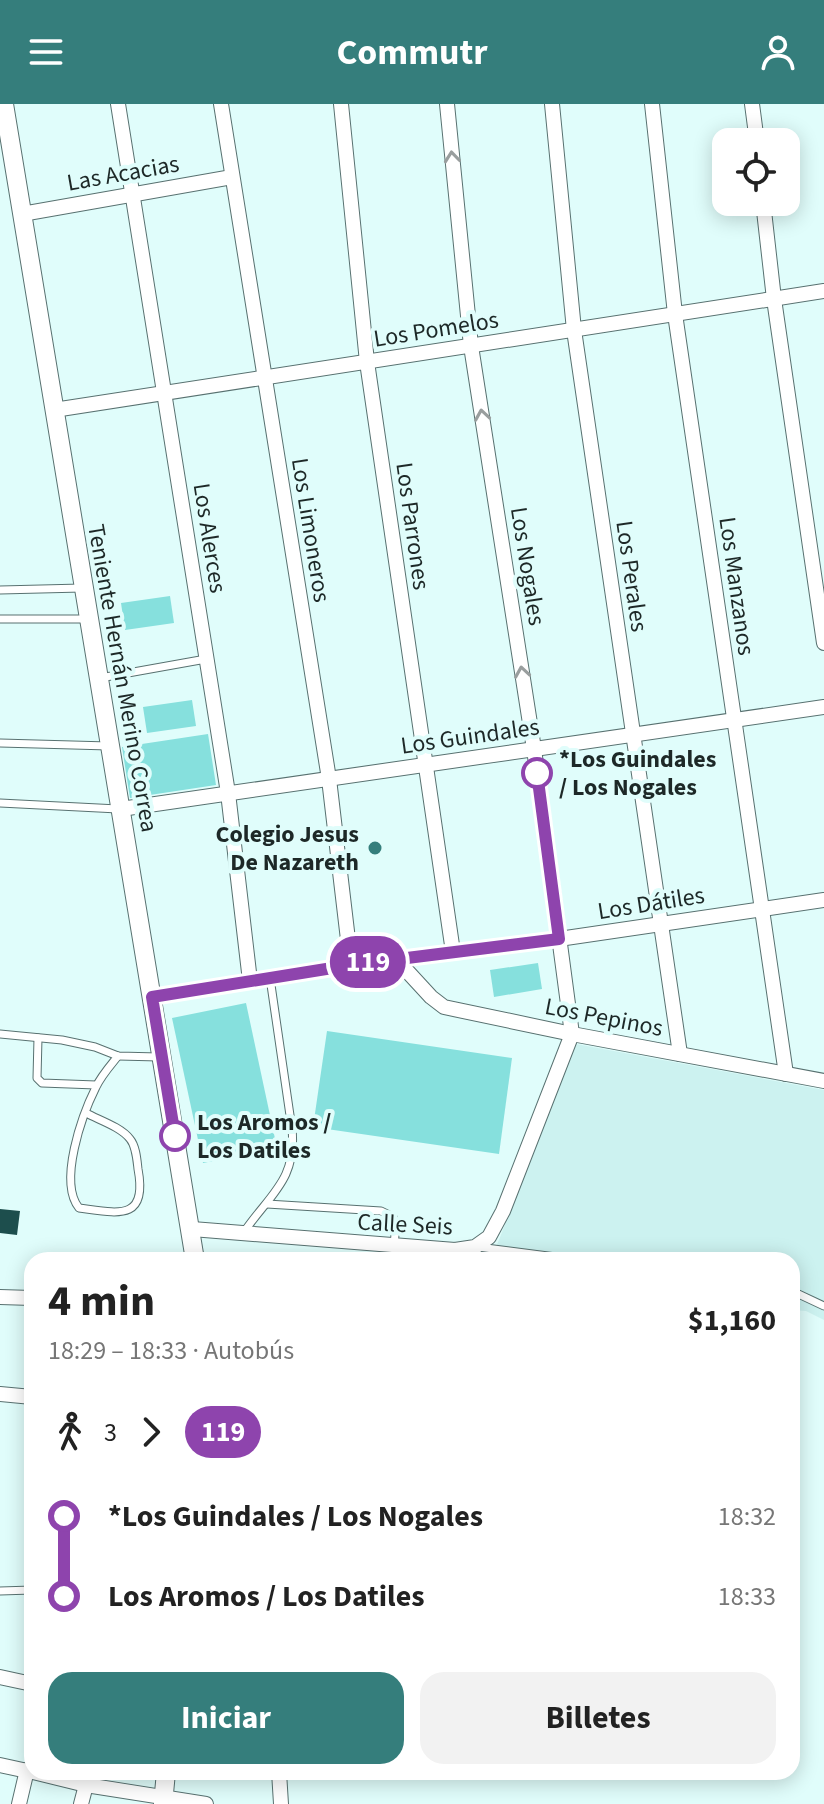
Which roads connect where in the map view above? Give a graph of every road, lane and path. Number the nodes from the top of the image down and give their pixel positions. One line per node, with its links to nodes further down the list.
1 (4, 104): 12 (street, Teniente Hernán Merino Correa)
2 (118, 104): 11 (street, Los Alerces)
3 (221, 104): 10 (street, Los Limoneros)
4 (341, 104): 19 (street, Los Parrones)
5 (447, 104): 18 (street, Los Nogales, one-way to 5)
6 (552, 104): 17 (street, Los Perales)
7 (652, 104): 16 (street, Los Manzanos)
8 (752, 104): 9 (street)
9 (755, 128)
10 (232, 177): 11 (street, Las Acacias); 20 (street, Los Limoneros)
11 (133, 194): 12 (street, Las Acacias); 21 (street, Los Alerces)
12 (22, 214): 22 (street, Teniente Hernán Merino Correa)
13 (765, 216): 15 (street)
14 (824, 291): 15 (street, Los Pomelos)
15 (774, 299): 16 (street, Los Pomelos); 27 (street)
16 (675, 314): 17 (street, Los Pomelos); 31 (street, Los Manzanos)
17 (574, 330): 18 (street, Los Pomelos); 32 (street, Los Perales)
18 (471, 346): 19 (street, Los Pomelos); 35 (street, Los Nogales, one-way to 18)
19 (367, 362): 20 (street, Los Pomelos); 36 (street, Los Parrones)
20 (264, 377): 21 (street, Los Pomelos); 37 (street, Los Limoneros)
21 (165, 393): 22 (street, Los Pomelos); 28 (street, Los Alerces)
22 (54, 410): 23 (street, Teniente Hernán Merino Correa)
23 (83, 588): 24 (lane); 26 (street, Teniente Hernán Merino Correa)
24 (0, 590)
25 (0, 619): 26 (lane)
26 (88, 619): 29 (street, Teniente Hernán Merino Correa)
27 (824, 643)
28 (207, 659): 29 (lane); 38 (street, Los Alerces)
29 (98, 679): 34 (street, Teniente Hernán Merino Correa)
30 (824, 707): 31 (street, Los Guindales)
31 (734, 720): 32 (street, Los Guindales); 42 (street, Los Manzanos)
32 (633, 734): 35 (street, Los Guindales); 43 (street, Los Perales)
33 (0, 743): 34 (lane)
34 (111, 746): 40 (street, Teniente Hernán Merino Correa)
35 (534, 749): 36 (street, Los Guindales); 44 (street, Los Nogales)
36 (426, 765): 37 (street, Los Guindales); 45 (street, Los Parrones)
37 (329, 779): 38 (street, Los Guindales); 47 (street, Los Limoneros)
38 (228, 793): 40 (street, Los Guindales); 49 (street, Los Alerces)
39 (0, 803): 40 (lane)
40 (121, 809): 50 (street, Teniente Hernán Merino Correa)
41 (824, 900): 42 (street, Los Dátiles)
42 (762, 909): 43 (street, Los Dátiles); 57 (street, Los Manzanos)
43 (661, 924): 44 (street, Los Dátiles); 54 (street, Los Perales)
44 (559, 939): 45 (street, Los Dátiles); 52 (street, Los Nogales)
45 (453, 952): 46 (street, Los Dátiles)
46 (396, 959): 47 (street, Los Dátiles); 52 (street, Los Pepinos)
47 (351, 965): 48 (street, Los Dátiles)
48 (270, 978): 49 (street, Los Dátiles); 61 (lane)
49 (250, 981): 50 (street, Los Dátiles)
50 (152, 997): 56 (street, Teniente Hernán Merino Correa)
51 (0, 1034): 53 (lane)
52 (572, 1034): 54 (street, Los Pepinos); 64 (street, Calle Seis)
53 (38, 1038): 55 (lane); 59 (lane)
54 (680, 1054): 57 (street, Los Pepinos)
55 (118, 1056): 56 (lane); 59 (lane)
56 (161, 1057): 62 (street, Teniente Hernán Merino Correa)
57 (786, 1074): 58 (street, Los Pepinos)
58 (824, 1081)
59 (96, 1085): 60 (lane)
60 (86, 1113): 60 (lane)
61 (266, 1204): 63 (lane); 67 (lane)
62 (192, 1229): 63 (street, Calle Seis); 65 (street, Teniente Hernán Merino Correa)
63 (243, 1234): 66 (street, Calle Seis)
64 (475, 1247): 68 (street, Calle Seis); 69 (lane)
65 (194, 1252)
66 (385, 1252)
67 (393, 1252)
68 (414, 1252)
69 (515, 1252)
70 (800, 1295): 73 (lane)
71 (0, 1297): 72 (street)
72 (24, 1298)
73 (824, 1306)
74 (0, 1394): 75 (street)
75 (24, 1396)
76 (24, 1590): 77 (lane)
77 (0, 1591)
78 (0, 1677): 79 (street)
79 (24, 1682)
80 (0, 1765): 81 (street)
81 (24, 1770)
82 (28, 1780): 88 (street)
83 (66, 1780): 86 (street)
84 (165, 1780): 87 (street)
85 (280, 1780): 91 (street)
86 (86, 1785): 87 (street); 89 (street)
87 (164, 1802): 90 (street)
88 (19, 1804)
89 (81, 1804)
90 (206, 1804)
91 (281, 1804)

